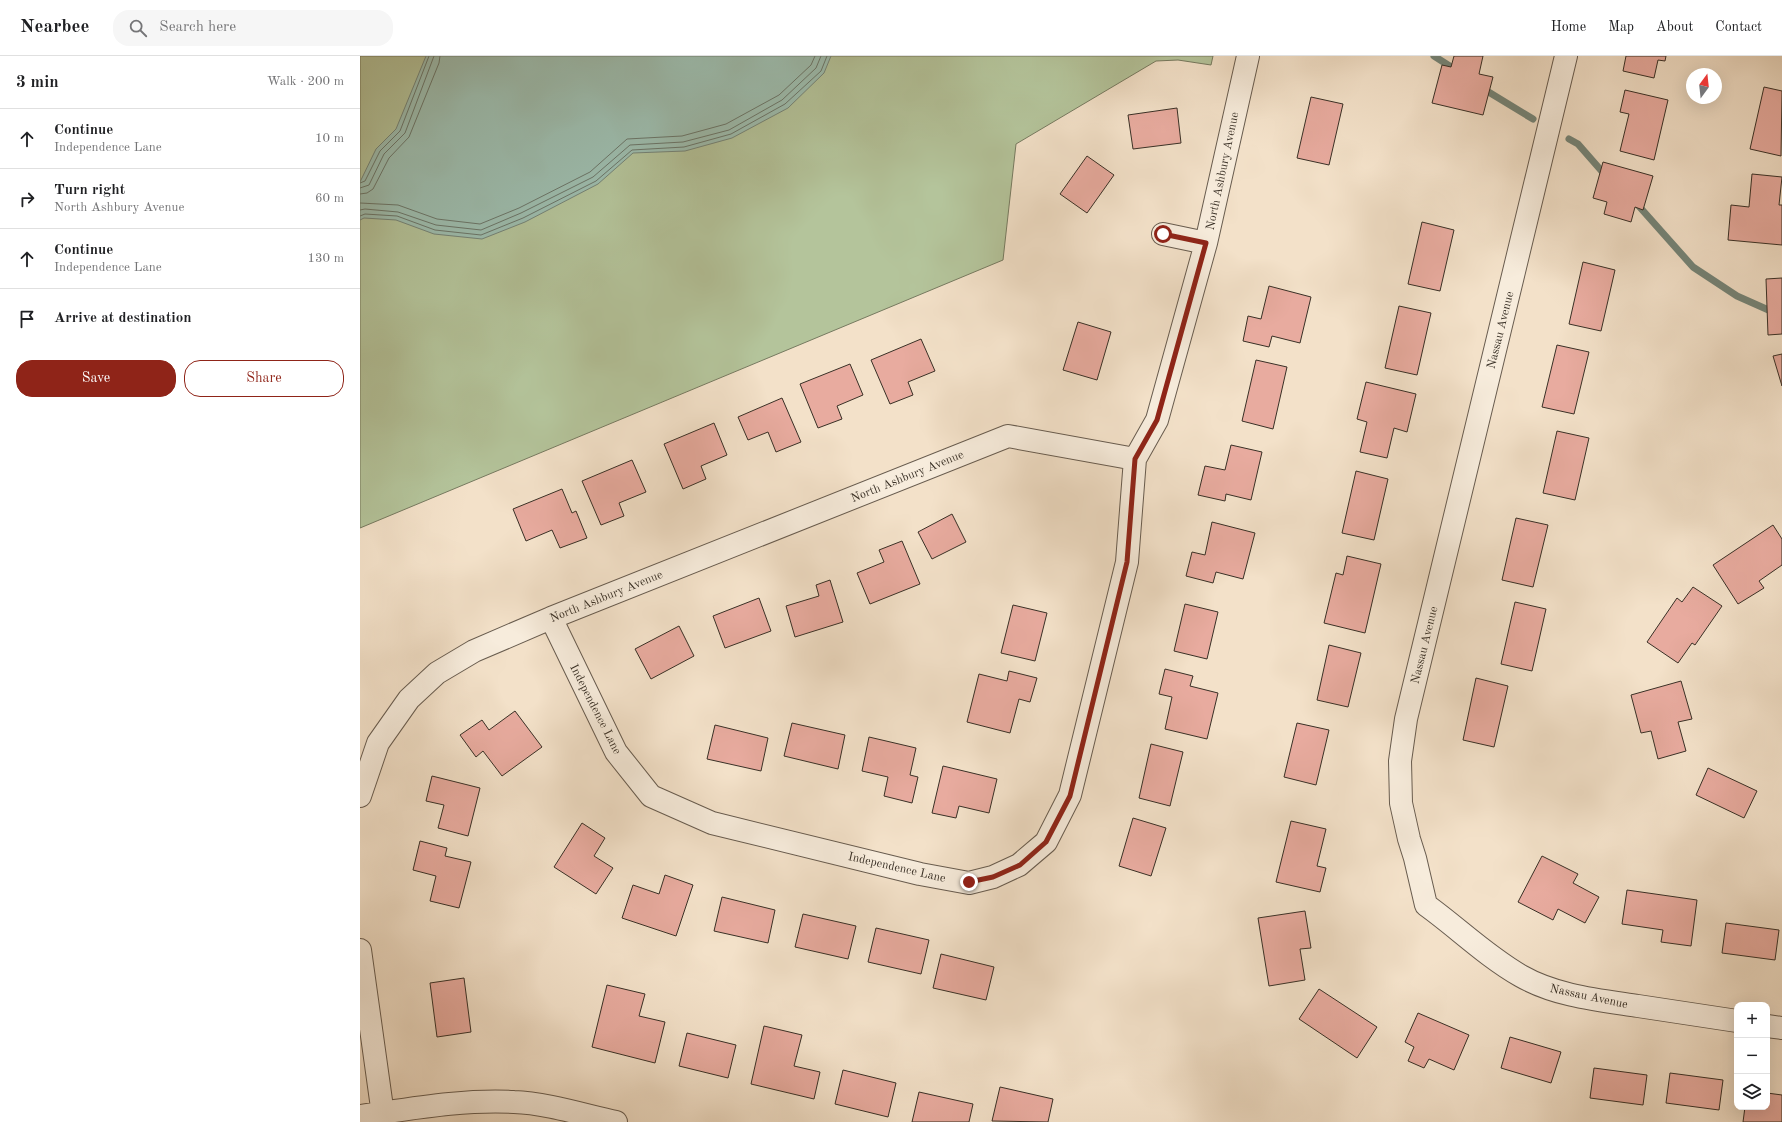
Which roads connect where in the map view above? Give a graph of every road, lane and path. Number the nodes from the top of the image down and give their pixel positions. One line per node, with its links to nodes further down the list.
1 (1248, 56): 4 (street, North Ashbury Avenue)
2 (1566, 56): 9 (street, Nassau Avenue)
3 (1163, 234): 4 (street)
4 (1206, 243): 5 (street, North Ashbury Avenue)
5 (1135, 459): 6 (street, North Ashbury Avenue); 6 (street, Independence Lane)
6 (551, 618): 7 (street, North Ashbury Avenue)
7 (360, 796)
8 (360, 950): 13 (street)
9 (1734, 1021)
10 (1770, 1026): 11 (street)
11 (1782, 1028)
12 (360, 1116): 13 (street)
13 (383, 1118): 14 (street)
14 (616, 1122)

